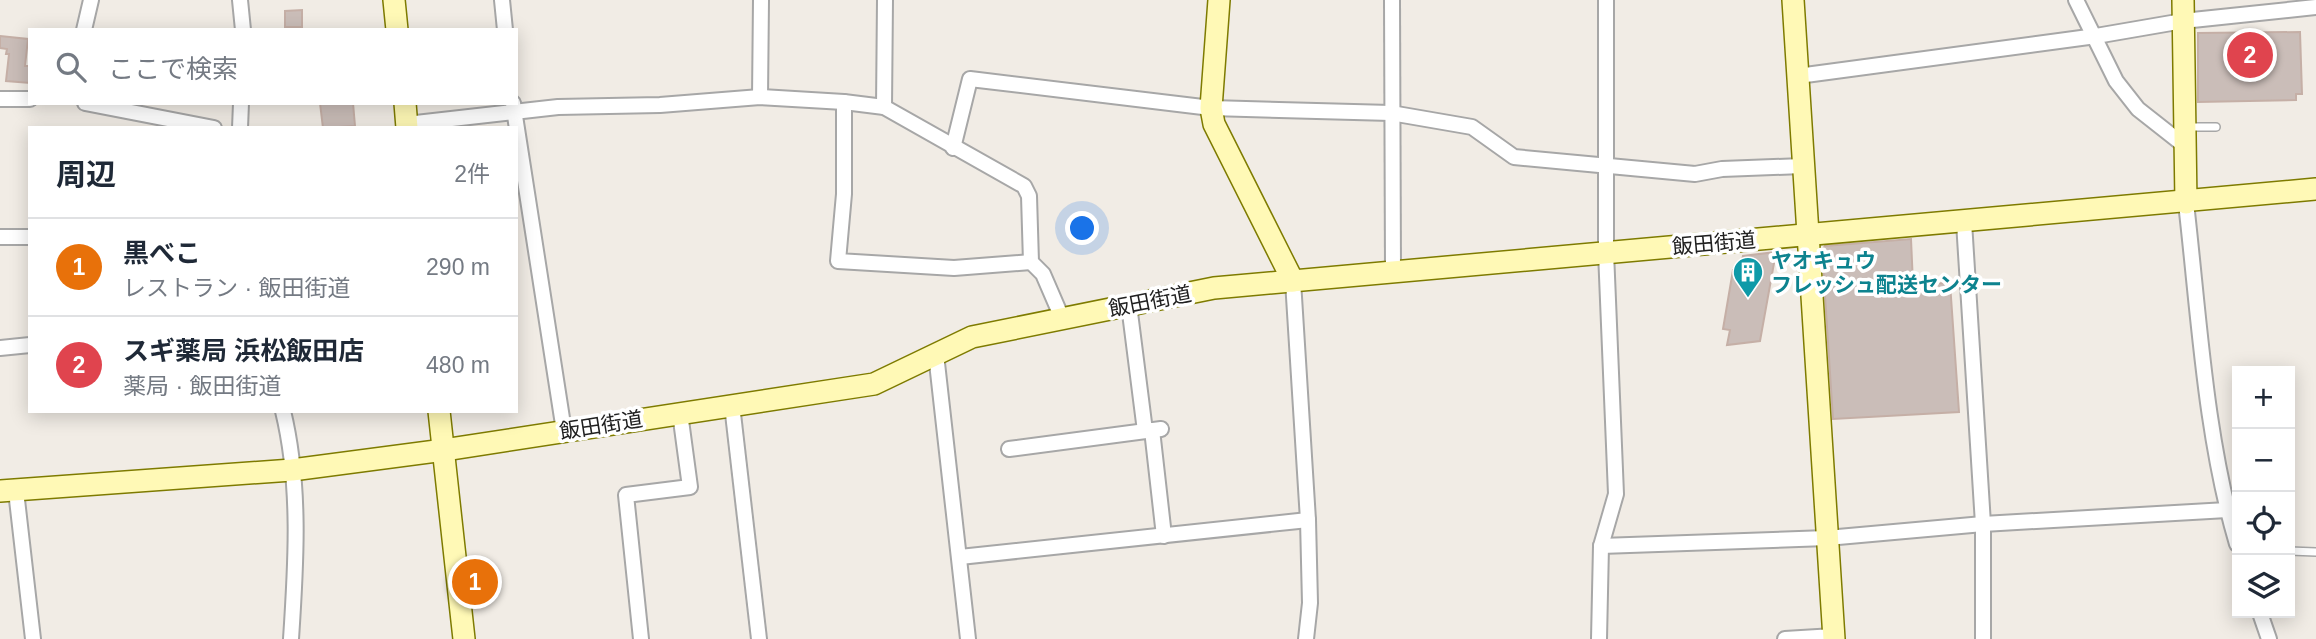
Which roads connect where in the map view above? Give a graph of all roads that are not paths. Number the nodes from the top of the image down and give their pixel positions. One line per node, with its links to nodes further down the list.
1 (91, 0): 14 (street)
2 (240, 0): 15 (street)
3 (394, 0): 16 (street)
4 (502, 0): 17 (street)
5 (761, 0): 20 (street)
6 (885, 0): 27 (street)
7 (1219, 0): 28 (street)
8 (1392, 0): 29 (street)
9 (1606, 0): 38 (street)
10 (1793, 0): 19 (street)
11 (2076, 0): 18 (street)
12 (2316, 7): 13 (street)
13 (2183, 11): 18 (street); 35 (street)
14 (84, 28)
15 (243, 28)
16 (397, 28)
17 (505, 28)
18 (2096, 36): 19 (street); 35 (street)
19 (1798, 76): 39 (street)
20 (760, 97): 23 (street); 26 (street)
21 (0, 99): 22 (street)
22 (28, 99)
23 (844, 102): 27 (street); 47 (street)
24 (95, 105): 31 (street)
25 (242, 105): 32 (street)
26 (513, 107): 30 (street); 33 (street)
27 (884, 107): 37 (street)
28 (1211, 108): 29 (street); 37 (street); 49 (street)
29 (1391, 113): 38 (street); 48 (street)
30 (406, 118)
31 (204, 126)
32 (240, 126)
33 (516, 126)
34 (2216, 127): 35 (lane)
35 (2185, 136): 41 (street)
36 (518, 139): 60 (street)
37 (953, 148): 47 (street)
38 (1606, 164): 39 (street); 46 (street)
39 (1802, 166): 43 (street)
40 (2316, 190): 41 (street, 飯田街道)
41 (2186, 203): 42 (street, 飯田街道); 65 (street)
42 (1964, 222): 43 (street, 飯田街道); 67 (street)
43 (1808, 234): 46 (street, 飯田街道); 70 (street)
44 (0, 237): 45 (street)
45 (28, 237)
46 (1606, 252): 48 (street, 飯田街道); 71 (street)
47 (1031, 262): 51 (street)
48 (1393, 272): 49 (street, 飯田街道)
49 (1293, 282): 50 (street, 飯田街道); 66 (street)
50 (1129, 305): 51 (street, 飯田街道); 59 (street)
51 (1062, 318): 54 (street, 飯田街道)
52 (28, 345): 53 (street)
53 (0, 348)
54 (936, 354): 55 (street, 飯田街道); 74 (street)
55 (732, 405): 58 (street, 飯田街道); 81 (street)
56 (283, 413): 63 (street)
57 (439, 413): 62 (street)
58 (680, 413): 60 (street, 飯田街道); 80 (street)
59 (1153, 430): 61 (street); 69 (street)
60 (564, 431): 62 (street, 飯田街道)
61 (1009, 449)
62 (444, 450): 63 (street, 飯田街道); 79 (street)
63 (292, 470): 64 (street, 飯田街道); 78 (street)
64 (8, 491): 77 (street)
65 (2227, 510): 67 (street); 68 (street)
66 (1308, 520): 69 (street); 83 (street)
67 (1983, 524): 70 (street); 86 (street)
68 (2232, 527)
69 (1164, 536): 74 (street)
70 (1827, 538): 71 (street); 76 (street)
71 (1601, 546): 84 (street)
72 (2295, 551): 73 (lane)
73 (2316, 552)
74 (960, 557): 82 (street)
75 (2262, 618): 87 (street)
76 (1834, 637): 85 (street)
77 (33, 639)
78 (290, 639)
79 (464, 639)
80 (641, 639)
81 (759, 639)
82 (968, 639)
83 (1306, 639)
84 (1599, 639)
85 (1785, 639)
86 (1983, 639)
87 (2269, 639)

